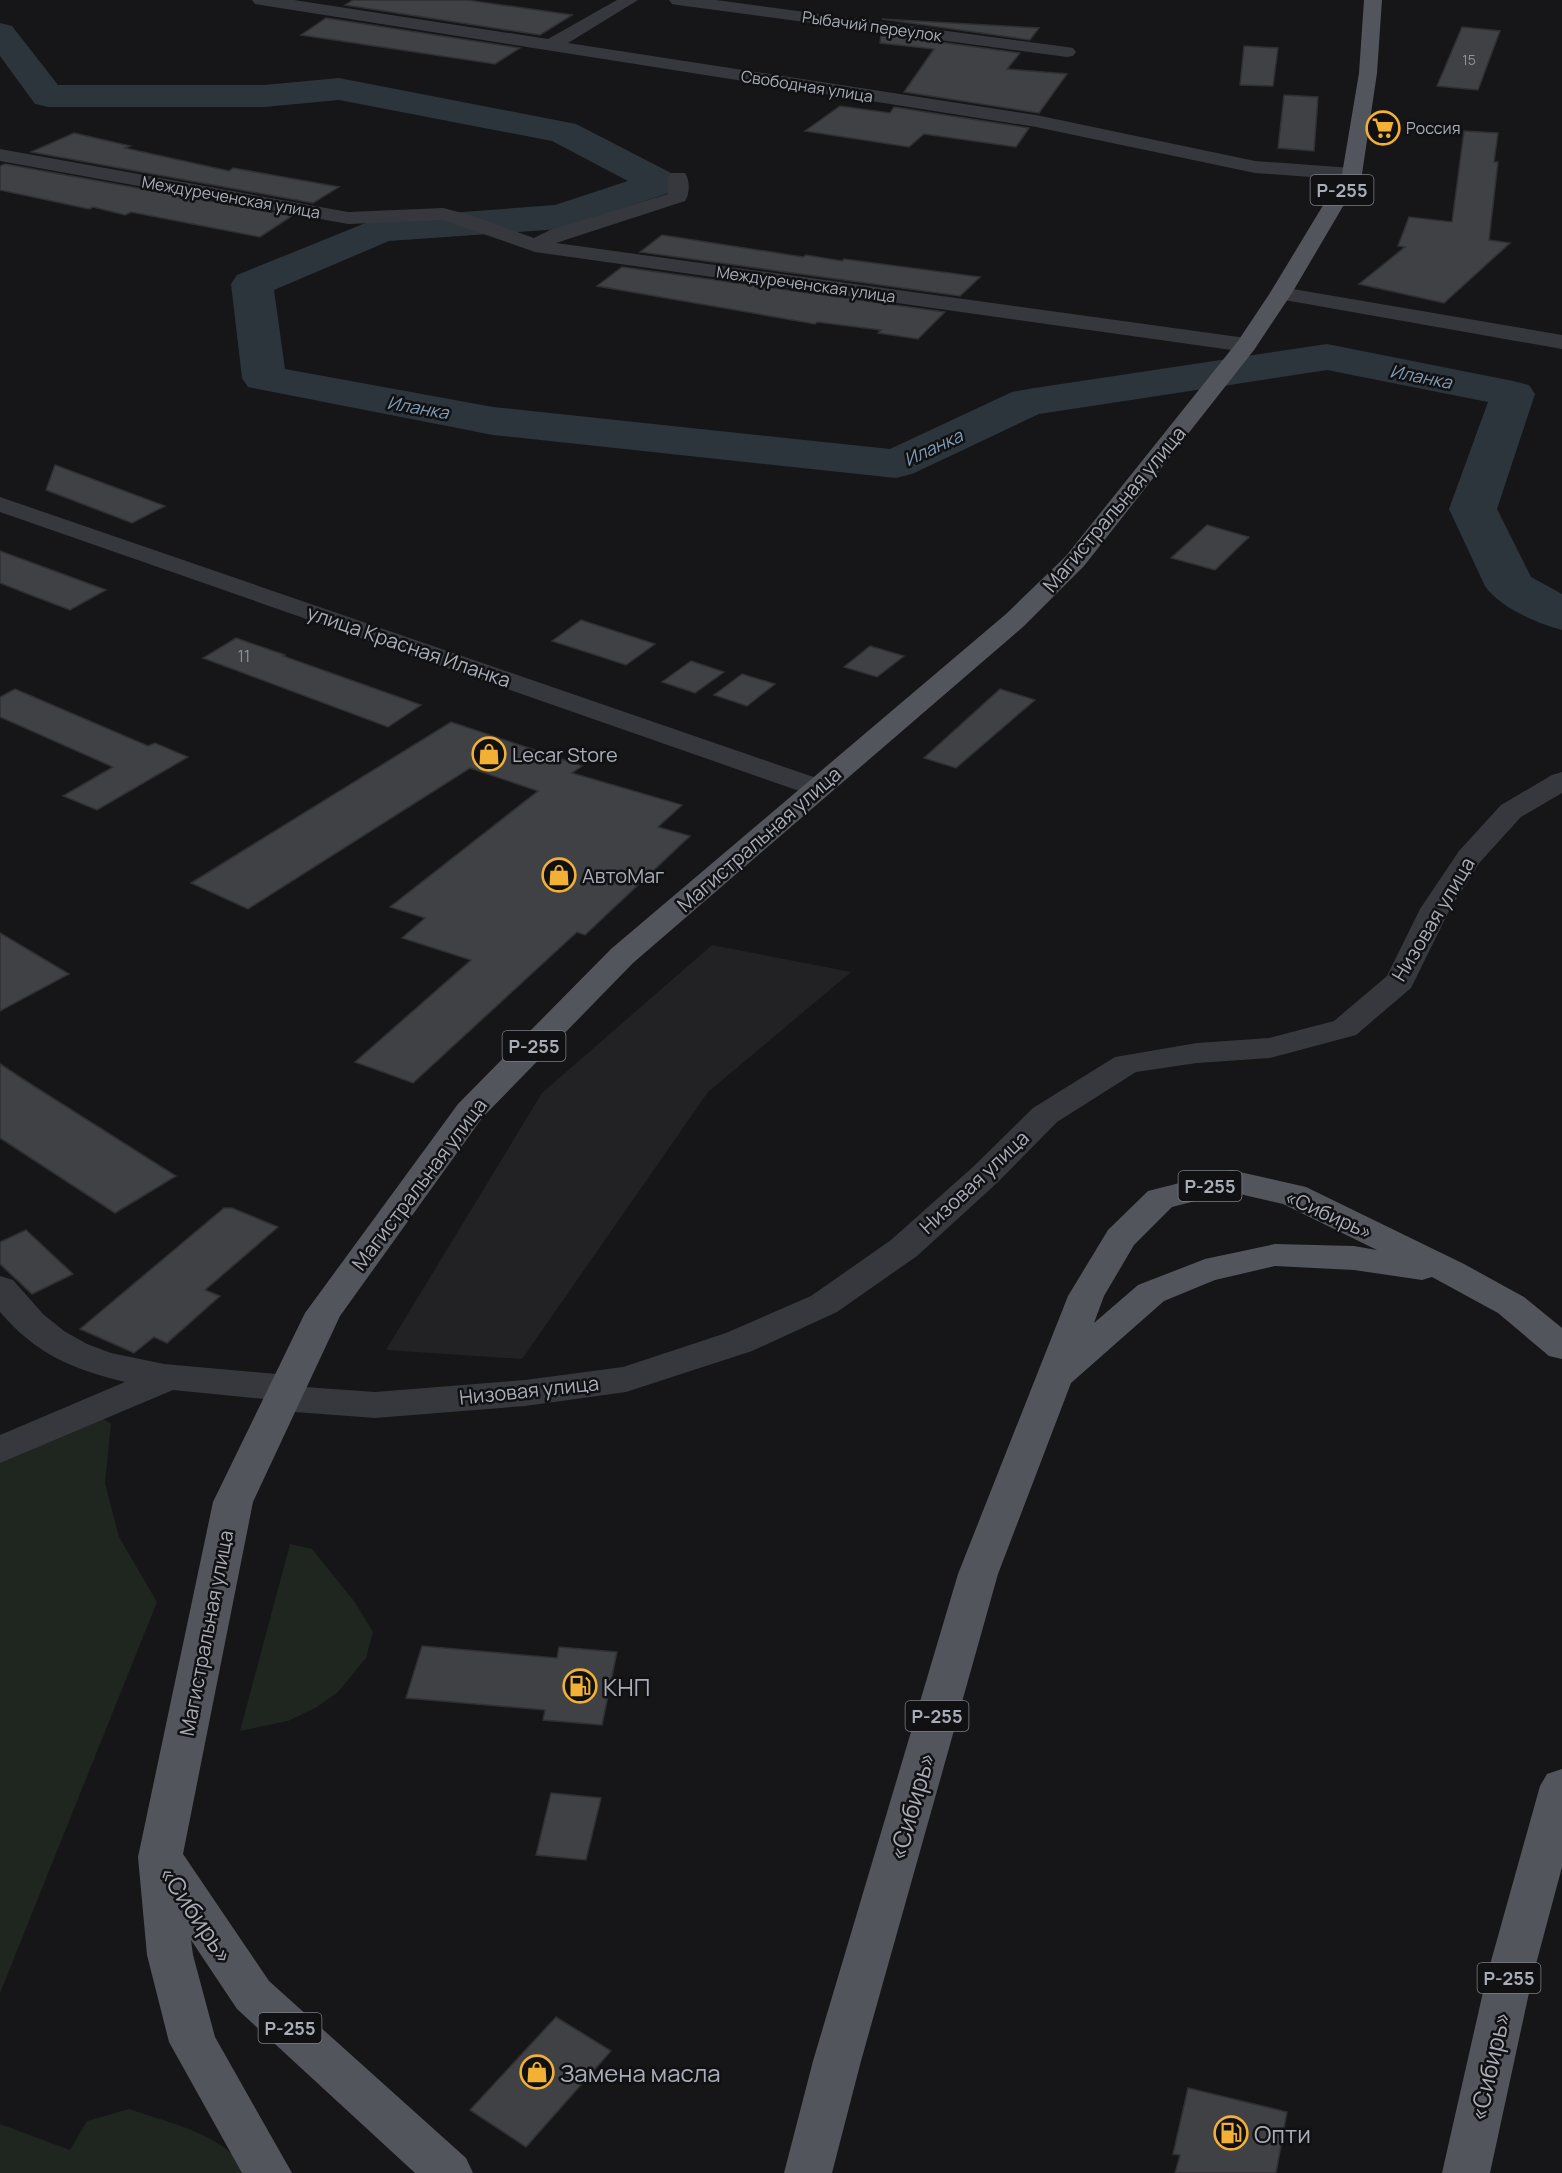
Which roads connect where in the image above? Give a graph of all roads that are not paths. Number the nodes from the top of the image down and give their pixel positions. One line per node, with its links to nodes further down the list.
1 (261, 0): 5 (street, Свободная улица)
2 (629, 0): 5 (street)
3 (678, 0): 6 (street, Рыбачий переулок)
4 (1373, 0): 8 (main road, Р-255)
5 (549, 46): 8 (street, Свободная улица)
6 (1067, 52)
7 (0, 155): 10 (street, Междуреченская улица)
8 (1352, 174): 11 (main road, Р-255)
9 (678, 177): 10 (street)
10 (535, 246): 13 (street, Междуреченская улица)
11 (1281, 293): 12 (street); 13 (main road, Р-255)
12 (1562, 342)
13 (1243, 349): 16 (main road, Магистральная улица / Р-255)
14 (0, 504): 16 (street, улица Красная Иланка)
15 (1562, 782): 22 (street, Низовая улица)
16 (818, 788): 22 (main road, Магистральная улица / Р-255)
17 (1451, 1272): 19 (main road, «Сибирь» / Р-255); 21 (main road, «Сибирь» / Р-255); 21 (main road, «Сибирь» / Р-255)
18 (0, 1288): 20 (street, Низовая улица)
19 (1562, 1347)
20 (172, 1376): 22 (street, Низовая улица); 23 (street)
21 (1055, 1376): 28 (main road, «Сибирь» / Р-255)
22 (285, 1393): 25 (main road, Магистральная улица / Р-255)
23 (0, 1450)
24 (1562, 1786): 29 (main road, «Сибирь» / Р-255)
25 (160, 1857): 26 (main road, «Сибирь» / Р-255); 27 (main road, «Сибирь» / Р-255)
26 (268, 2173)
27 (449, 2173)
28 (808, 2173)
29 (1466, 2173)

